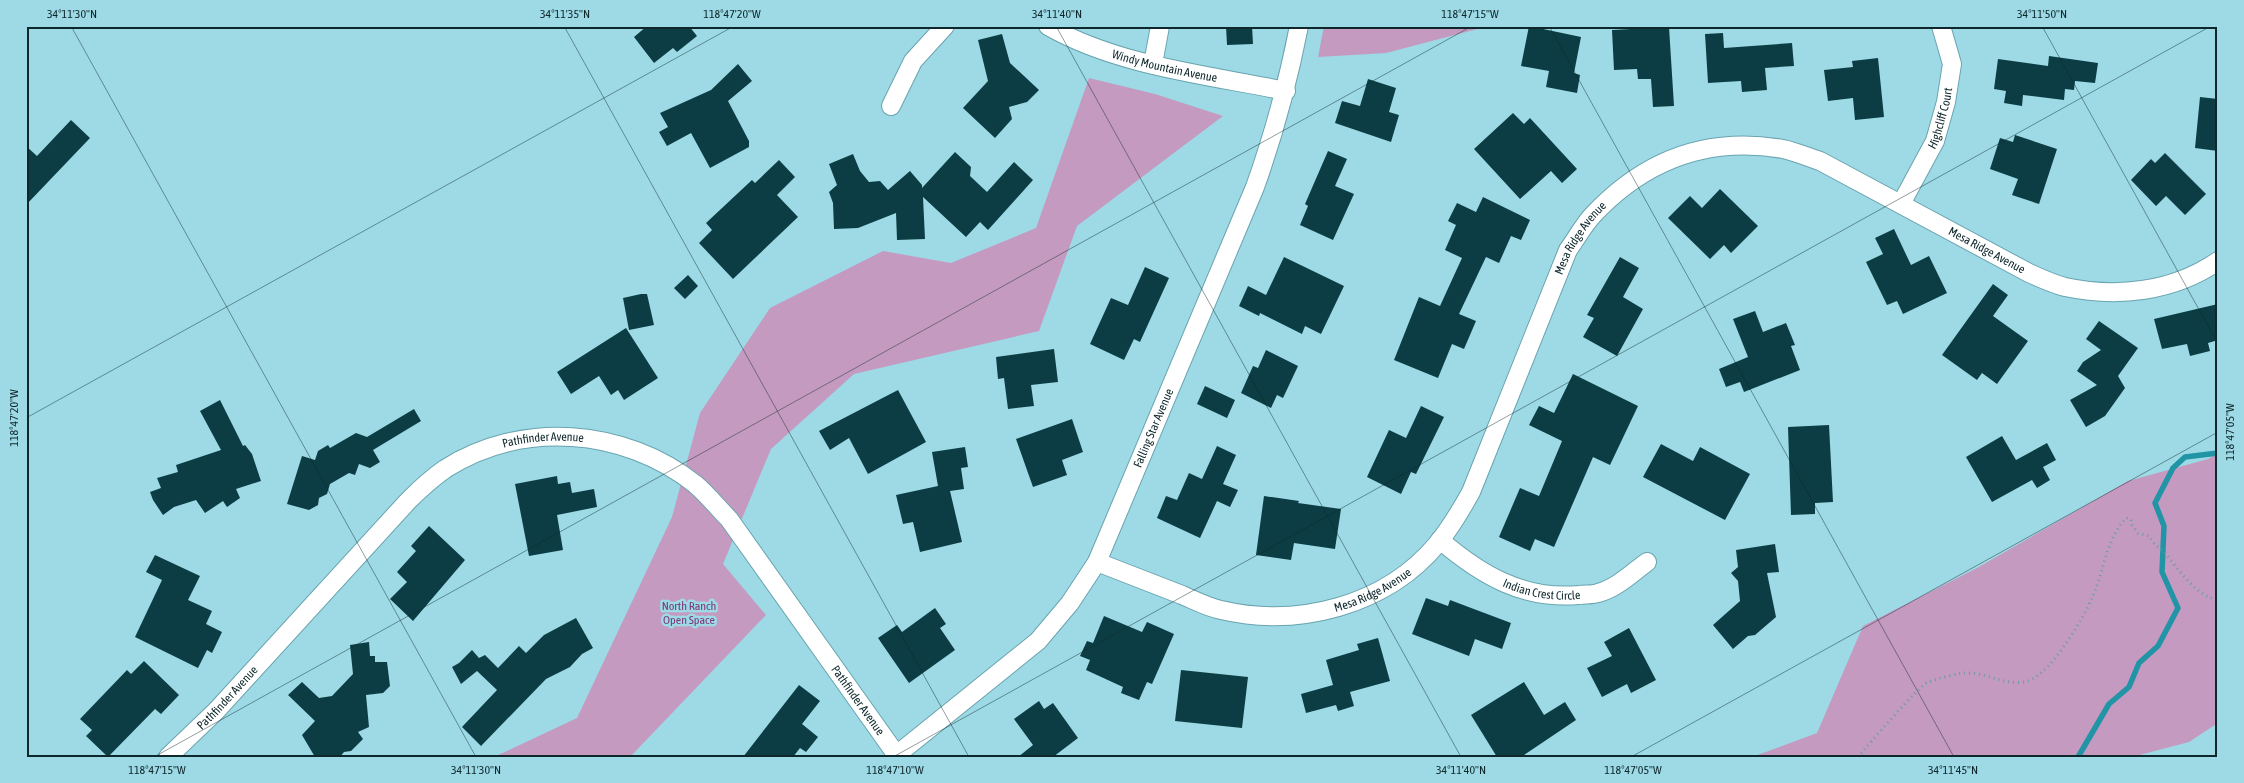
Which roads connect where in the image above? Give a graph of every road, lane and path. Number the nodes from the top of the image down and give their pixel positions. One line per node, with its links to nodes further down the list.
1 (945, 26): 8 (street)
2 (1048, 26): 6 (street, Windy Mountain Avenue)
3 (1160, 26): 6 (street)
4 (1299, 26): 7 (street, Falling Star Avenue)
5 (1941, 26): 9 (street, Highcliff Court)
6 (1153, 64): 7 (street, Windy Mountain Avenue)
7 (1286, 91): 12 (street, Falling Star Avenue)
8 (891, 106)
9 (1901, 204): 10 (street, Mesa Ridge Avenue); 11 (street, Mesa Ridge Avenue)
10 (2218, 261)
11 (1440, 540): 12 (street, Mesa Ridge Avenue); 13 (street, Indian Crest Circle)
12 (1097, 562): 15 (street, Falling Star Avenue)
13 (1648, 562)
14 (2218, 599): 17 (path)
15 (896, 756): 16 (street, Pathfinder Avenue)
16 (168, 757)
17 (1858, 757)

